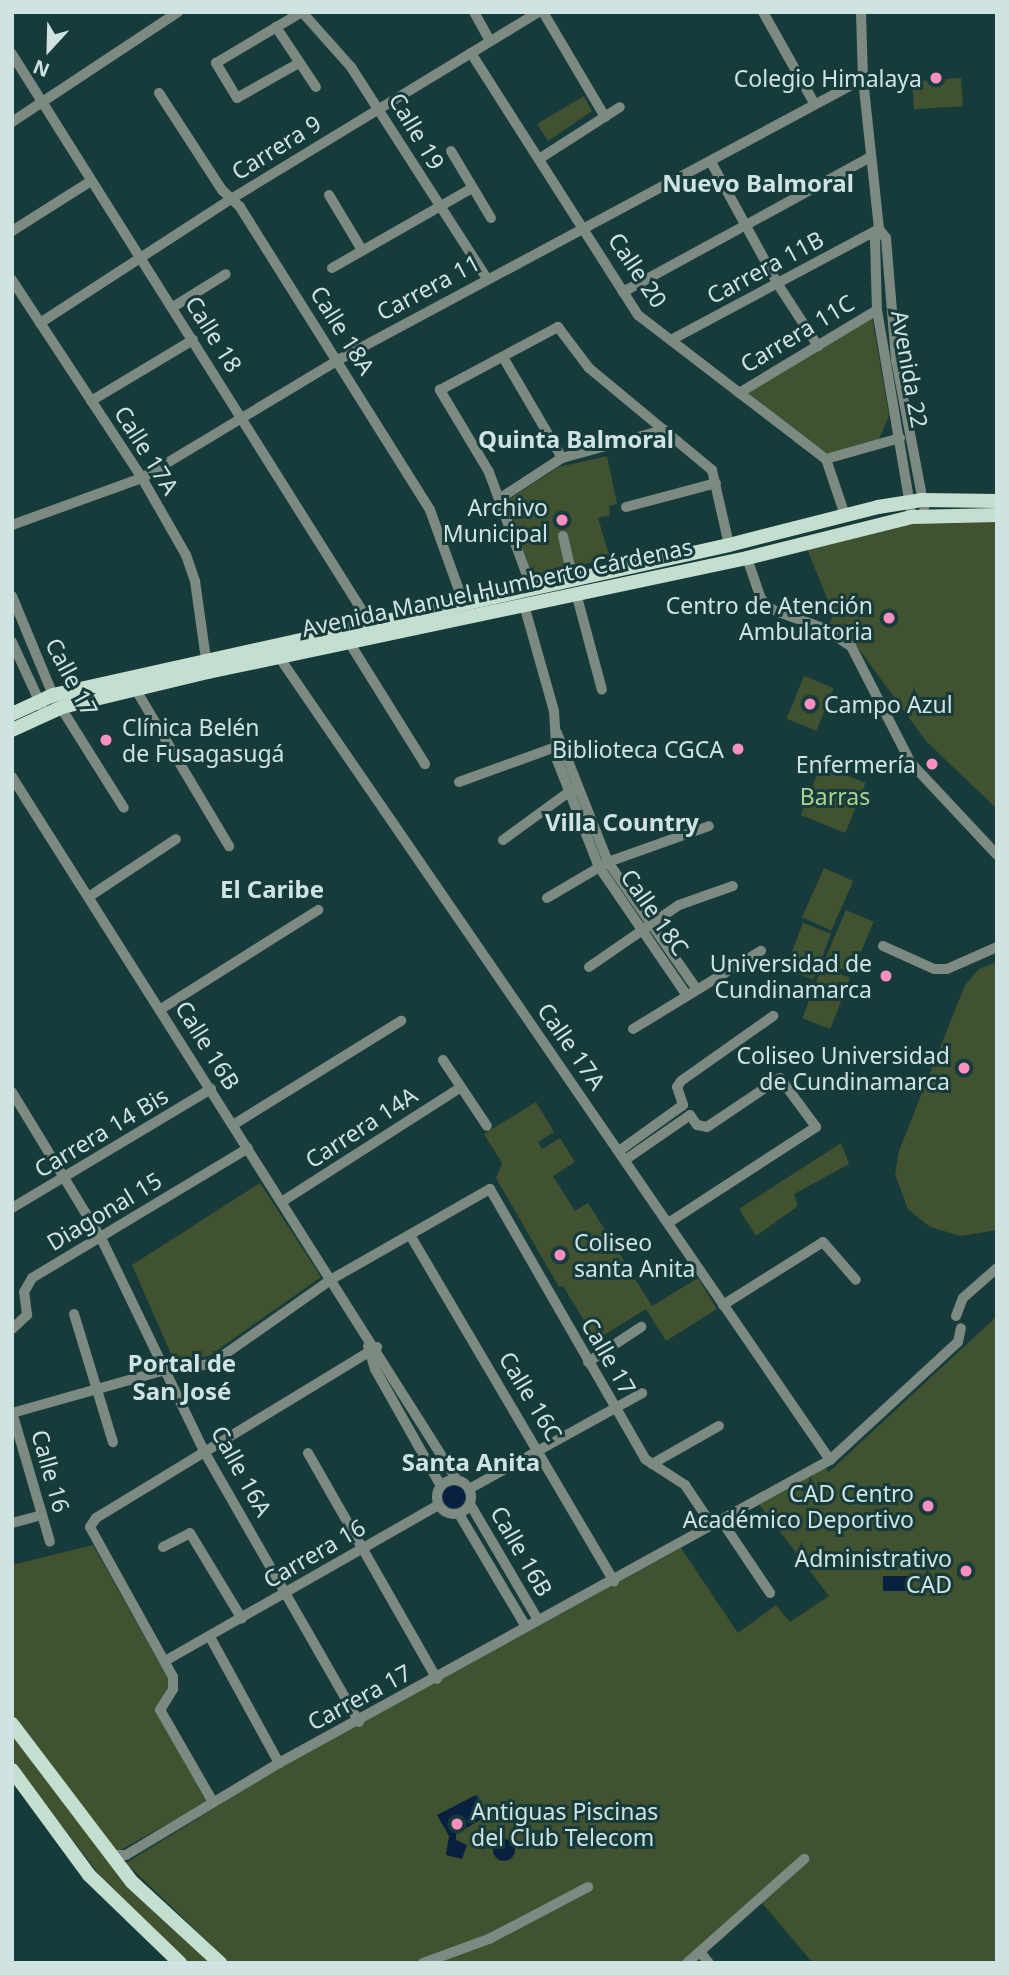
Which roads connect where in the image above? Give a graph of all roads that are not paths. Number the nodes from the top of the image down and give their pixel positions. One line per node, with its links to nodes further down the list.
1 (178, 12): 15 (street)
2 (302, 12): 7 (street); 18 (street, Calle 19)
3 (474, 12): 8 (street)
4 (540, 12): 8 (street, Carrera 9); 19 (street)
5 (764, 12): 16 (street)
6 (861, 12): 12 (street, Avenida 22)
7 (276, 27): 11 (street); 11 (street)
8 (490, 41): 9 (street, Carrera 9)
9 (471, 53): 18 (street, Carrera 9); 23 (street, Calle 20)
10 (12, 54): 15 (street, Calle 18)
11 (299, 63): 13 (street)
12 (863, 79): 16 (street, Carrera 11); 22 (street, Avenida 22)
13 (316, 87)
14 (159, 93): 28 (street, Calle 18A)
15 (43, 103): 20 (street); 25 (street, Calle 18)
16 (814, 103): 24 (street, Carrera 11)
17 (620, 107): 19 (street)
18 (379, 108): 28 (street, Carrera 9); 29 (street, Calle 19)
19 (606, 117): 23 (street)
20 (12, 122)
21 (451, 151): 26 (street)
22 (869, 158): 31 (street); 33 (street, Avenida 22)
23 (539, 159): 32 (street, Calle 20)
24 (712, 162): 31 (street); 32 (street, Carrera 11)
25 (91, 181): 34 (street); 36 (street, Calle 18)
26 (472, 188): 29 (street); 30 (street)
27 (329, 195): 35 (street)
28 (231, 199): 36 (street, Carrera 9); 50 (street, Calle 18A)
29 (438, 206): 35 (street); 39 (street, Calle 19)
30 (491, 218)
31 (745, 225): 41 (street); 42 (street)
32 (585, 228): 39 (street, Carrera 11); 42 (street, Calle 20)
33 (879, 229): 41 (street, Carrera 11B); 44 (street, Avenida 22); 61 (street, Avenida 22)
34 (12, 231)
35 (362, 250): 37 (street)
36 (141, 257): 43 (street, Calle 18); 45 (street, Carrera 9)
37 (332, 268)
38 (226, 274): 43 (street)
39 (487, 279): 50 (street, Carrera 11)
40 (12, 280): 45 (street, Calle 17A)
41 (779, 286): 47 (street, Carrera 11B); 48 (street)
42 (623, 292): 47 (street, Calle 20)
43 (173, 307): 46 (street, Calle 18)
44 (877, 310): 48 (street, Carrera 11C); 55 (street, Avenida 22)
45 (40, 323): 52 (street, Calle 17A)
46 (193, 340): 52 (street); 53 (street, Calle 18)
47 (671, 340): 51 (street, Calle 20)
48 (818, 346): 51 (street, Carrera 11C)
49 (503, 357): 54 (street); 56 (street); 60 (street)
50 (338, 360): 53 (street, Carrera 11); 74 (street, Calle 18A)
51 (739, 393): 57 (street, Calle 20)
52 (91, 401): 58 (street, Calle 17A)
53 (242, 419): 58 (street, Carrera 11); 76 (street, Calle 18)
54 (664, 430): 56 (street); 59 (street)
55 (900, 438): 57 (street); 61 (street, Avenida 22)
56 (562, 458): 60 (street)
57 (825, 459): 64 (street)
58 (142, 478): 67 (street, Carrera 11); 81 (street, Calle 17A)
59 (716, 483): 63 (street); 69 (street)
60 (499, 499): 72 (street)
61 (917, 500): 62 (main road, Avenida Manuel Humberto Cárdenas); 64 (main road, Avenida Manuel Humberto Cárdenas); 66 (street, Avenida 22)
62 (997, 501)
63 (626, 507)
64 (845, 514): 69 (main road, Avenida Manuel Humberto Cárdenas)
65 (997, 515): 66 (main road, Avenida Manuel Humberto Cárdenas)
66 (919, 516): 70 (main road, Avenida Manuel Humberto Cárdenas)
67 (12, 525)
68 (563, 536): 71 (street)
69 (729, 545): 71 (main road, Avenida Manuel Humberto Cárdenas)
70 (747, 558): 71 (main road, Avenida Manuel Humberto Cárdenas); 98 (street)
71 (575, 587): 72 (main road, Avenida Manuel Humberto Cárdenas); 75 (main road, Avenida Manuel Humberto Cárdenas); 83 (street)
72 (532, 589): 74 (main road, Avenida Manuel Humberto Cárdenas)
73 (12, 596): 84 (street, Calle 17)
74 (464, 604): 76 (main road, Avenida Manuel Humberto Cárdenas)
75 (524, 605): 77 (main road, Avenida Manuel Humberto Cárdenas); 88 (street, Calle 18C)
76 (370, 623): 77 (street, Calle 18); 81 (main road, Avenida Manuel Humberto Cárdenas)
77 (378, 637): 79 (main road, Avenida Manuel Humberto Cárdenas)
78 (12, 642): 85 (street, Calle 17)
79 (349, 642): 80 (main road, Avenida Manuel Humberto Cárdenas); 89 (street)
80 (279, 657): 82 (main road, Avenida Manuel Humberto Cárdenas); 121 (street, Calle 17A)
81 (206, 659): 84 (main road, Avenida Manuel Humberto Cárdenas)
82 (136, 690): 84 (main road, Avenida Manuel Humberto Cárdenas); 97 (street)
83 (602, 690)
84 (57, 701): 85 (main road, Avenida Manuel Humberto Cárdenas); 93 (street, Calle 17)
85 (42, 707): 86 (main road, Avenida Manuel Humberto Cárdenas); 87 (main road, Avenida Manuel Humberto Cárdenas)
86 (12, 714)
87 (12, 730)
88 (560, 745): 91 (street); 92 (street, Calle 18C)
89 (425, 764)
90 (12, 777): 101 (street, Calle 16B)
91 (459, 782)
92 (574, 788): 96 (street); 99 (street, Calle 18C)
93 (124, 808)
94 (709, 826): 99 (street)
95 (176, 839): 101 (street)
96 (503, 840)
97 (229, 846)
98 (997, 856)
99 (604, 864): 102 (street); 104 (street, Calle 18C)
100 (733, 886): 104 (street)
101 (90, 896): 110 (street, Calle 16B)
102 (547, 898)
103 (318, 910): 110 (street)
104 (646, 926): 108 (street); 109 (street, Calle 18C)
105 (883, 946): 106 (street)
106 (997, 947)
107 (761, 951): 109 (street)
108 (589, 967)
109 (691, 991): 113 (street)
110 (161, 1009): 116 (street, Calle 16B)
111 (773, 1016): 121 (street)
112 (401, 1021): 118 (street)
113 (633, 1029)
114 (443, 1060): 115 (street)
115 (460, 1088): 119 (street); 123 (street, Carrera 14A)
116 (211, 1089): 118 (street, Calle 16B); 122 (street, Carrera 14 Bis)
117 (12, 1092): 122 (street, Calle 16A)
118 (233, 1125): 120 (street, Calle 16B)
119 (487, 1126)
120 (248, 1148): 123 (street, Calle 16B); 127 (street, Diagonal 15)
121 (622, 1156): 125 (street, Calle 17A); 125 (street)
122 (66, 1180): 124 (street, Carrera 14 Bis); 127 (street, Calle 16A)
123 (284, 1201): 129 (street, Calle 16B)
124 (12, 1208)
125 (668, 1223): 131 (street, Calle 17A)
126 (410, 1235): 129 (street); 138 (street, Calle 17); 146 (street, Calle 16C)
127 (102, 1240): 136 (street, Diagonal 15); 139 (street, Calle 16A)
128 (997, 1268): 133 (street)
129 (331, 1279): 137 (street, Calle 16B); 139 (street)
130 (856, 1280): 131 (street)
131 (723, 1305): 149 (street, Calle 17A)
132 (74, 1314): 140 (street)
133 (956, 1316)
134 (641, 1327): 138 (street)
135 (961, 1328): 149 (street, Carrera 17)
136 (12, 1329)
137 (373, 1349): 147 (street); 151 (street); 152 (street, Calle 16B)
138 (588, 1362): 142 (street, Calle 17)
139 (169, 1369): 140 (street); 147 (street, Calle 16A)
140 (95, 1389): 143 (street); 145 (street)
141 (642, 1393): 142 (street)
142 (613, 1406): 146 (street); 150 (street, Calle 17)
143 (12, 1412): 157 (street, Calle 16)
144 (719, 1426): 150 (street)
145 (113, 1442)
146 (538, 1450): 153 (street); 163 (street, Calle 16C)
147 (205, 1453): 164 (street, Calle 16A); 170 (street)
148 (308, 1453): 162 (street)
149 (830, 1460): 159 (street, Carrera 17)
150 (652, 1464): 159 (street, Calle 17)
151 (457, 1480): 152 (street); 153 (street)
152 (441, 1486): 155 (street)
153 (469, 1489): 154 (street)
154 (470, 1504): 156 (street); 167 (street, Calle 16B)
155 (439, 1505): 156 (street); 162 (street, Carrera 16)
156 (459, 1514): 168 (street, Calle 16B)
157 (42, 1515): 158 (street); 160 (street, Calle 16)
158 (12, 1523)
159 (716, 1523): 163 (street, Carrera 17); 165 (street, Calle 17)
160 (50, 1542)
161 (163, 1547): 166 (street)
162 (361, 1549): 164 (street, Carrera 16); 171 (street)
163 (614, 1581): 167 (street, Carrera 17)
164 (287, 1593): 166 (street, Carrera 16); 172 (street, Calle 16A)
165 (770, 1593)
166 (242, 1619): 169 (street, Carrera 16)
167 (538, 1620): 168 (street, Carrera 17)
168 (526, 1627): 171 (street, Carrera 17)
169 (210, 1637): 170 (street, Carrera 16); 174 (street)
170 (166, 1661): 176 (street)
171 (437, 1679): 172 (street, Carrera 17)
172 (359, 1722): 174 (street, Carrera 17)
173 (12, 1724): 178 (main road)
174 (279, 1763): 176 (street, Carrera 17)
175 (12, 1770): 181 (main road)
176 (214, 1802): 178 (street, Carrera 17)
177 (804, 1859): 180 (street)
178 (124, 1862): 182 (main road)
179 (588, 1887): 183 (street)
180 (700, 1952): 184 (street); 185 (street)
181 (180, 1963)
182 (220, 1963)
183 (424, 1963)
184 (687, 1963)
185 (709, 1963)

